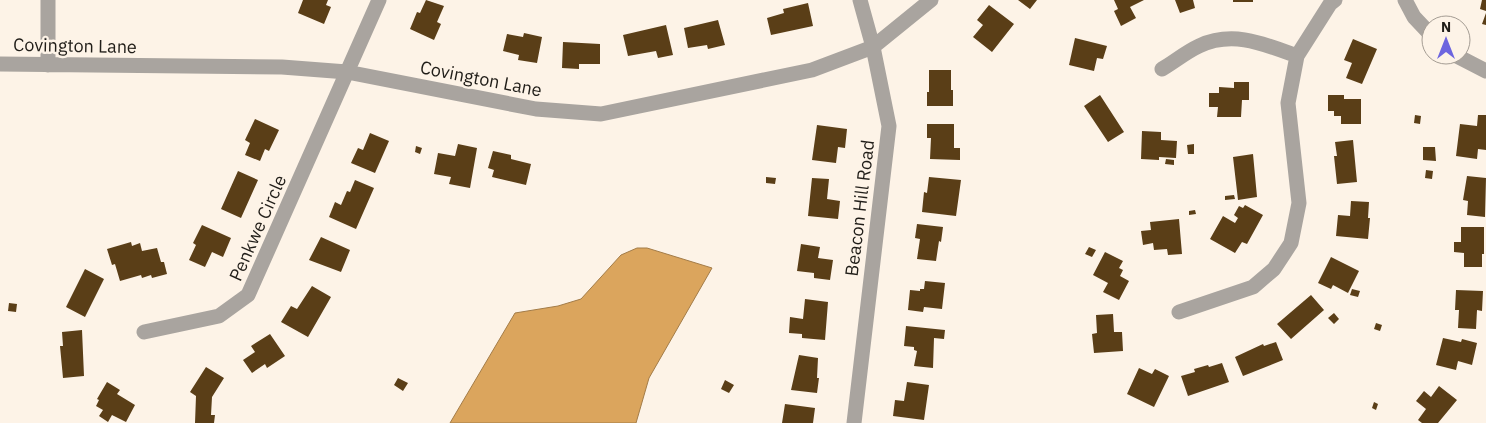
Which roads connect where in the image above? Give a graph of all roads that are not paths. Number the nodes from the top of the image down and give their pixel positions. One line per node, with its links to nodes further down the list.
1 (48, 0): 12 (street)
2 (379, 0): 14 (street, Penkwe Circle)
3 (860, 0): 8 (street, Beacon Hill Road)
4 (931, 0): 8 (street, Covington Lane)
5 (1336, 0): 9 (street)
6 (1405, 0): 7 (street)
7 (1421, 24)
8 (873, 47): 14 (street, Covington Lane); 18 (street, Beacon Hill Road)
9 (1297, 56): 13 (street); 16 (street)
10 (0, 64): 12 (street, Covington Lane)
11 (1471, 64): 15 (street)
12 (48, 65): 14 (street, Covington Lane)
13 (1162, 69)
14 (347, 72): 17 (street, Penkwe Circle)
15 (1486, 72)
16 (1179, 312)
17 (144, 332)
18 (854, 423)

